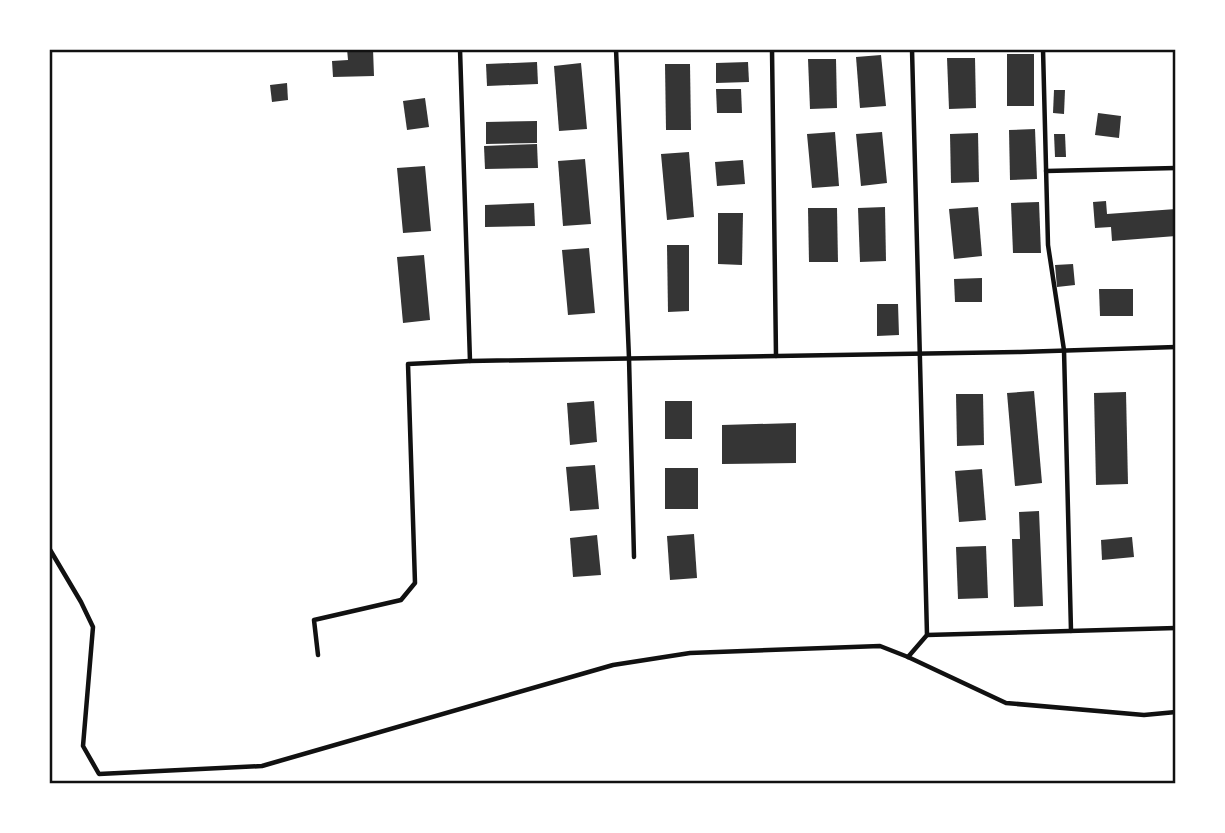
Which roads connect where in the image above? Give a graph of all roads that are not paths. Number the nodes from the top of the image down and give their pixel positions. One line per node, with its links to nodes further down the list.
1 (460, 49): 13 (lane)
2 (616, 49): 12 (lane)
3 (772, 49): 11 (lane)
4 (912, 49): 10 (lane)
5 (1042, 49): 7 (lane)
6 (1176, 168): 7 (lane)
7 (1046, 171): 9 (lane)
8 (1176, 347): 9 (lane)
9 (1064, 350): 10 (lane); 17 (lane)
10 (920, 354): 11 (lane); 18 (lane)
11 (776, 356): 12 (lane)
12 (629, 358): 13 (lane); 15 (lane)
13 (470, 361): 19 (lane)
14 (49, 548): 20 (lane)
15 (634, 557)
16 (1176, 628): 17 (lane)
17 (1071, 631): 18 (lane)
18 (927, 635): 20 (lane)
19 (318, 655)
20 (908, 657): 21 (lane)
21 (1176, 712)

